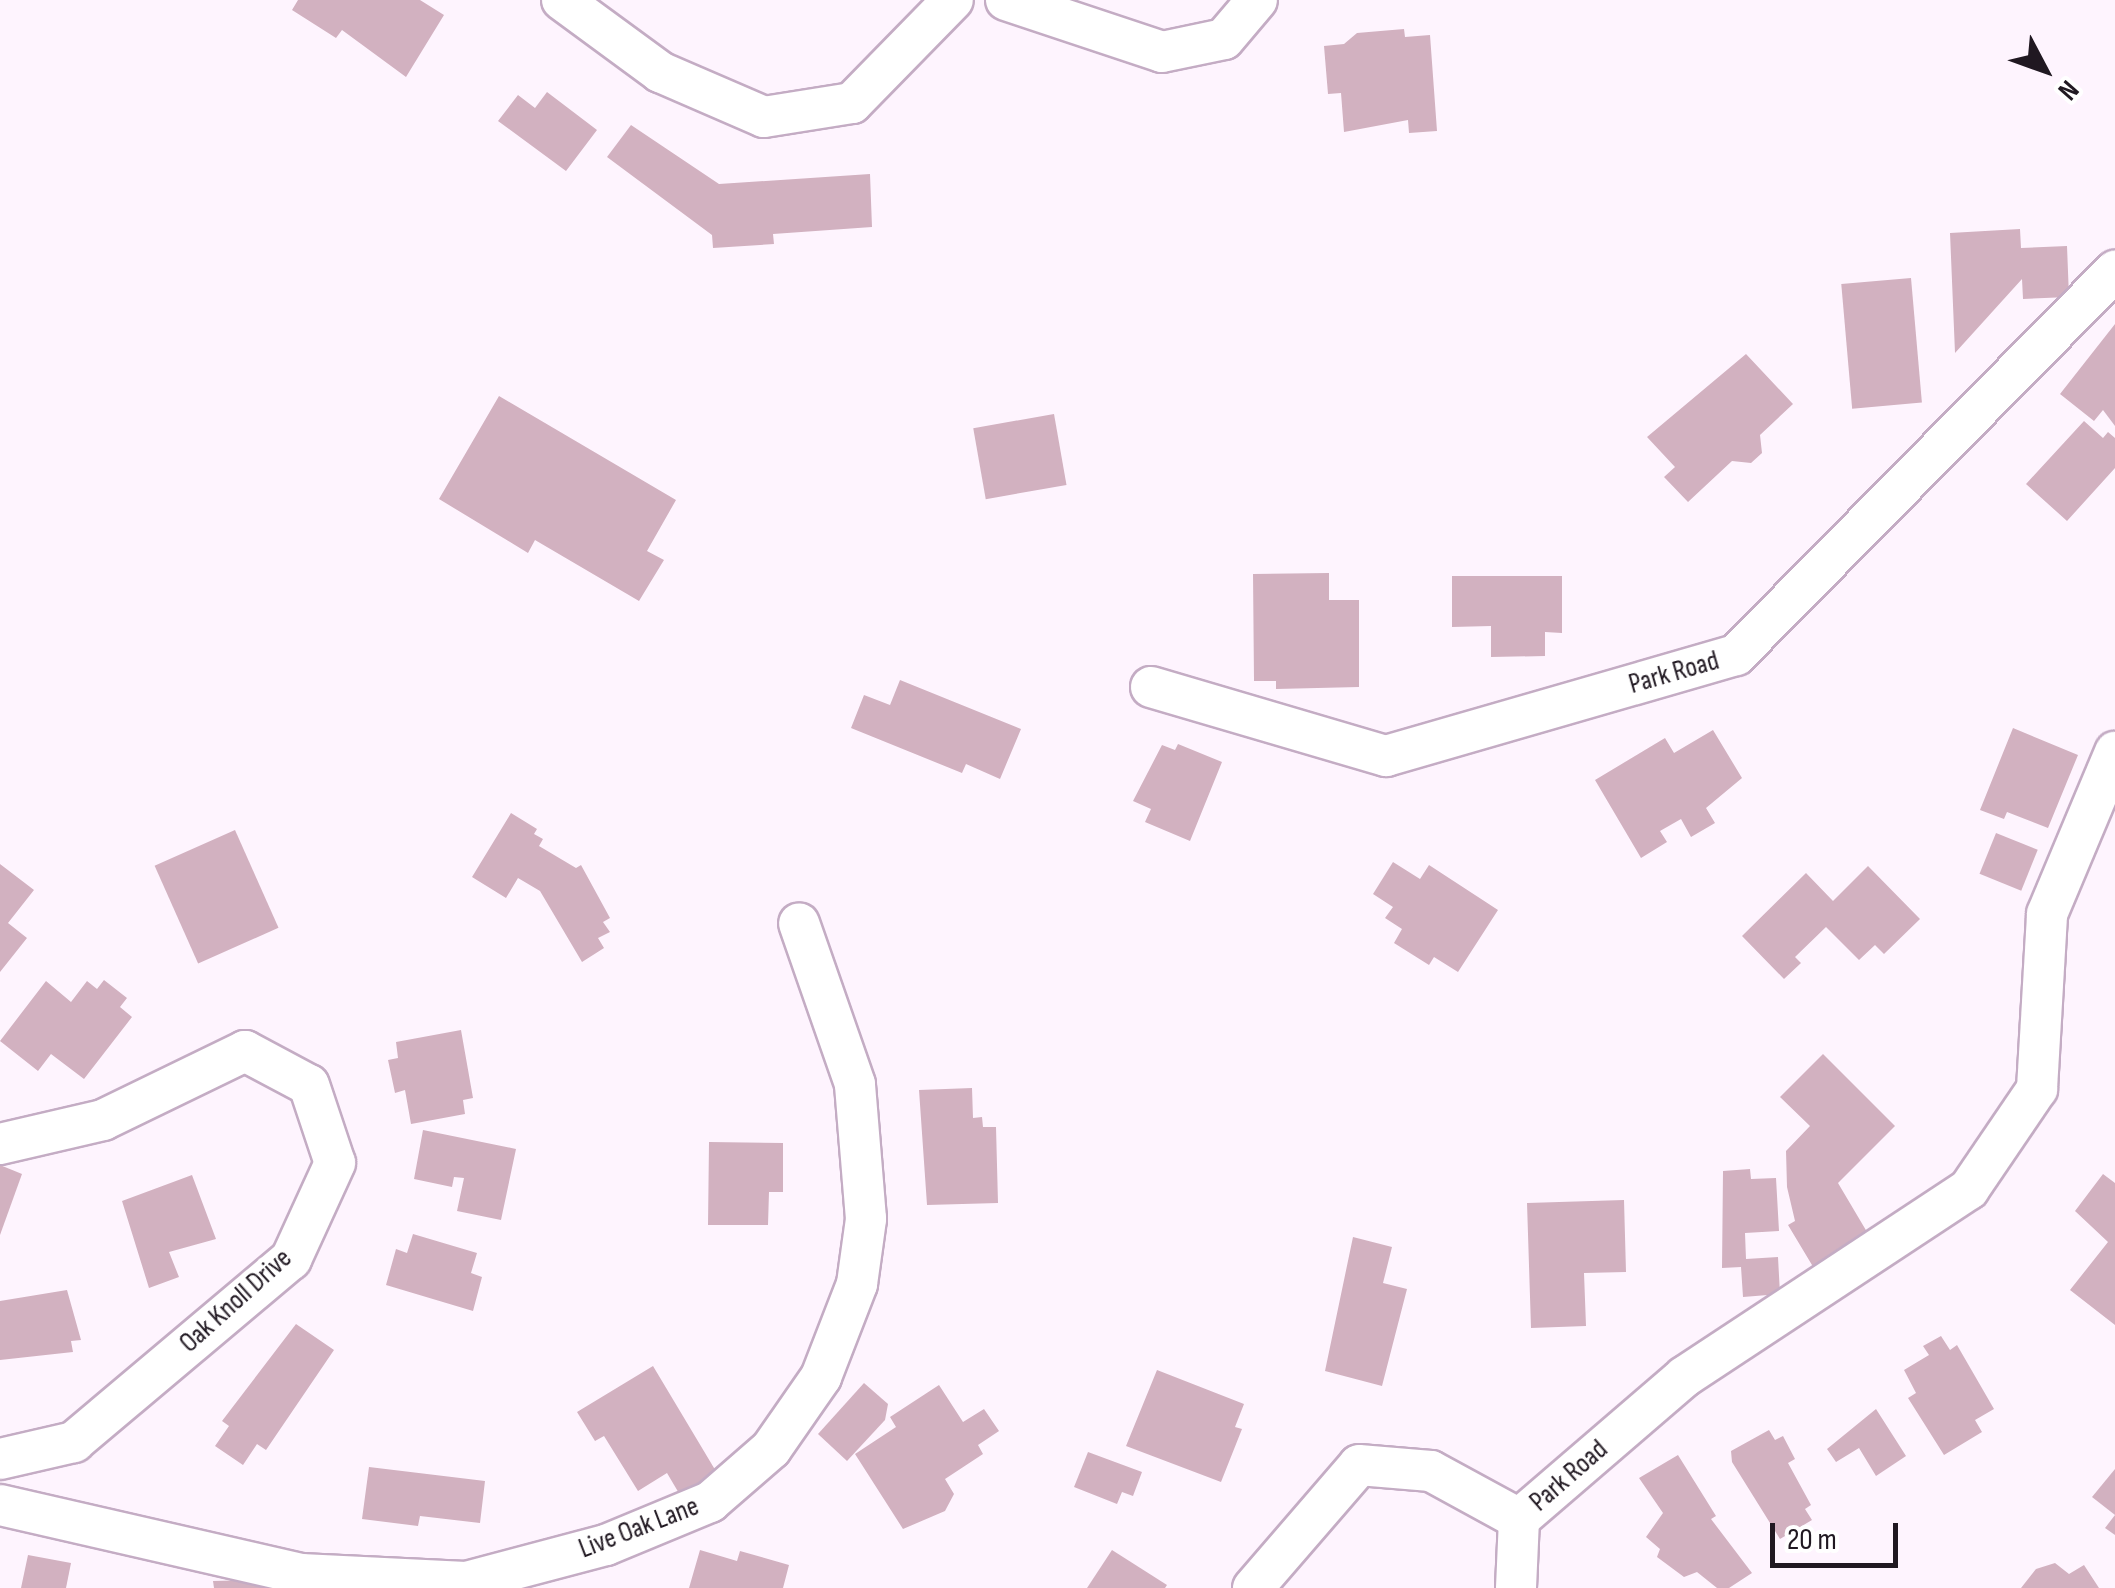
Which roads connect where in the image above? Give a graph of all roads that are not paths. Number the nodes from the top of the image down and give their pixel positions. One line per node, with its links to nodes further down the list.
1 (562, 0): 2 (street)
2 (953, 0)
3 (1006, 0): 4 (street)
4 (1257, 0)
5 (2115, 271): 6 (street, Park Road)
6 (1151, 687)
7 (2115, 752): 12 (street, Park Road)
8 (799, 923): 11 (street, Live Oak Lane)
9 (0, 1144): 10 (street, Oak Knoll Drive)
10 (0, 1458)
11 (0, 1505)
12 (1519, 1518): 13 (street); 14 (street)
13 (1254, 1588)
14 (1516, 1588)

